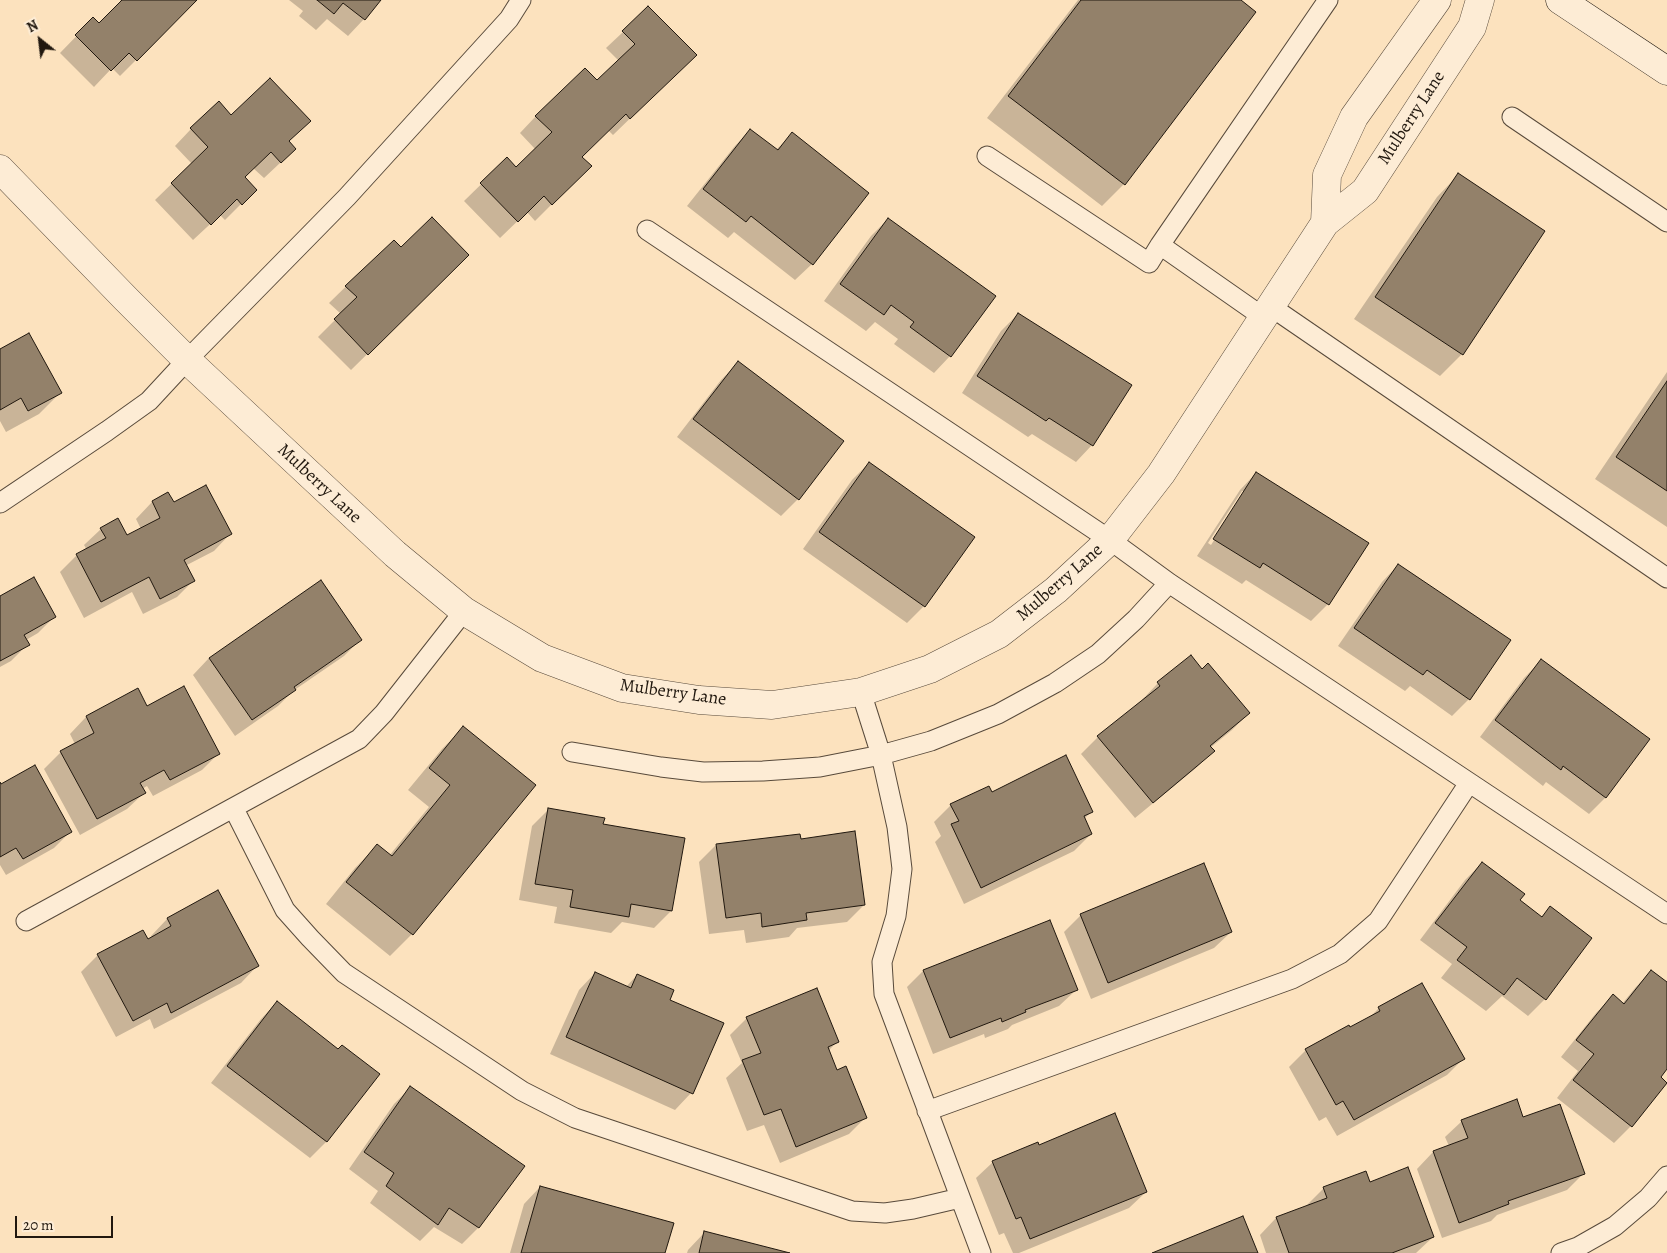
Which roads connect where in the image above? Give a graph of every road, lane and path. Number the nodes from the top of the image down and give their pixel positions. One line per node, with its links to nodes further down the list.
1 (522, 0): 15 (lane)
2 (1328, 0): 13 (lane)
3 (1437, 0): 11 (street)
4 (1480, 0): 11 (street, Mulberry Lane)
5 (1560, 0): 6 (street)
6 (1667, 72)
7 (1512, 117): 10 (lane)
8 (987, 156): 13 (lane)
9 (0, 168): 15 (street, Mulberry Lane)
10 (1667, 222)
11 (1325, 223): 14 (street, Mulberry Lane)
12 (646, 230): 17 (lane)
13 (1160, 245): 14 (lane)
14 (1266, 312): 17 (street, Mulberry Lane); 18 (lane)
15 (186, 360): 16 (lane); 20 (street, Mulberry Lane)
16 (0, 504)
17 (1110, 540): 19 (lane); 21 (street, Mulberry Lane)
18 (1667, 578)
19 (1169, 583): 23 (lane); 24 (lane)
20 (464, 610): 21 (street, Mulberry Lane); 25 (lane)
21 (861, 692): 23 (lane)
22 (572, 752): 23 (lane)
23 (882, 755): 28 (lane)
24 (1469, 784): 26 (lane); 28 (lane)
25 (234, 809): 27 (lane); 30 (lane)
26 (1667, 914)
27 (26, 921)
28 (927, 1111): 30 (lane)
29 (1667, 1176): 32 (lane)
30 (960, 1198): 31 (lane)
31 (981, 1253)
32 (1561, 1253)

